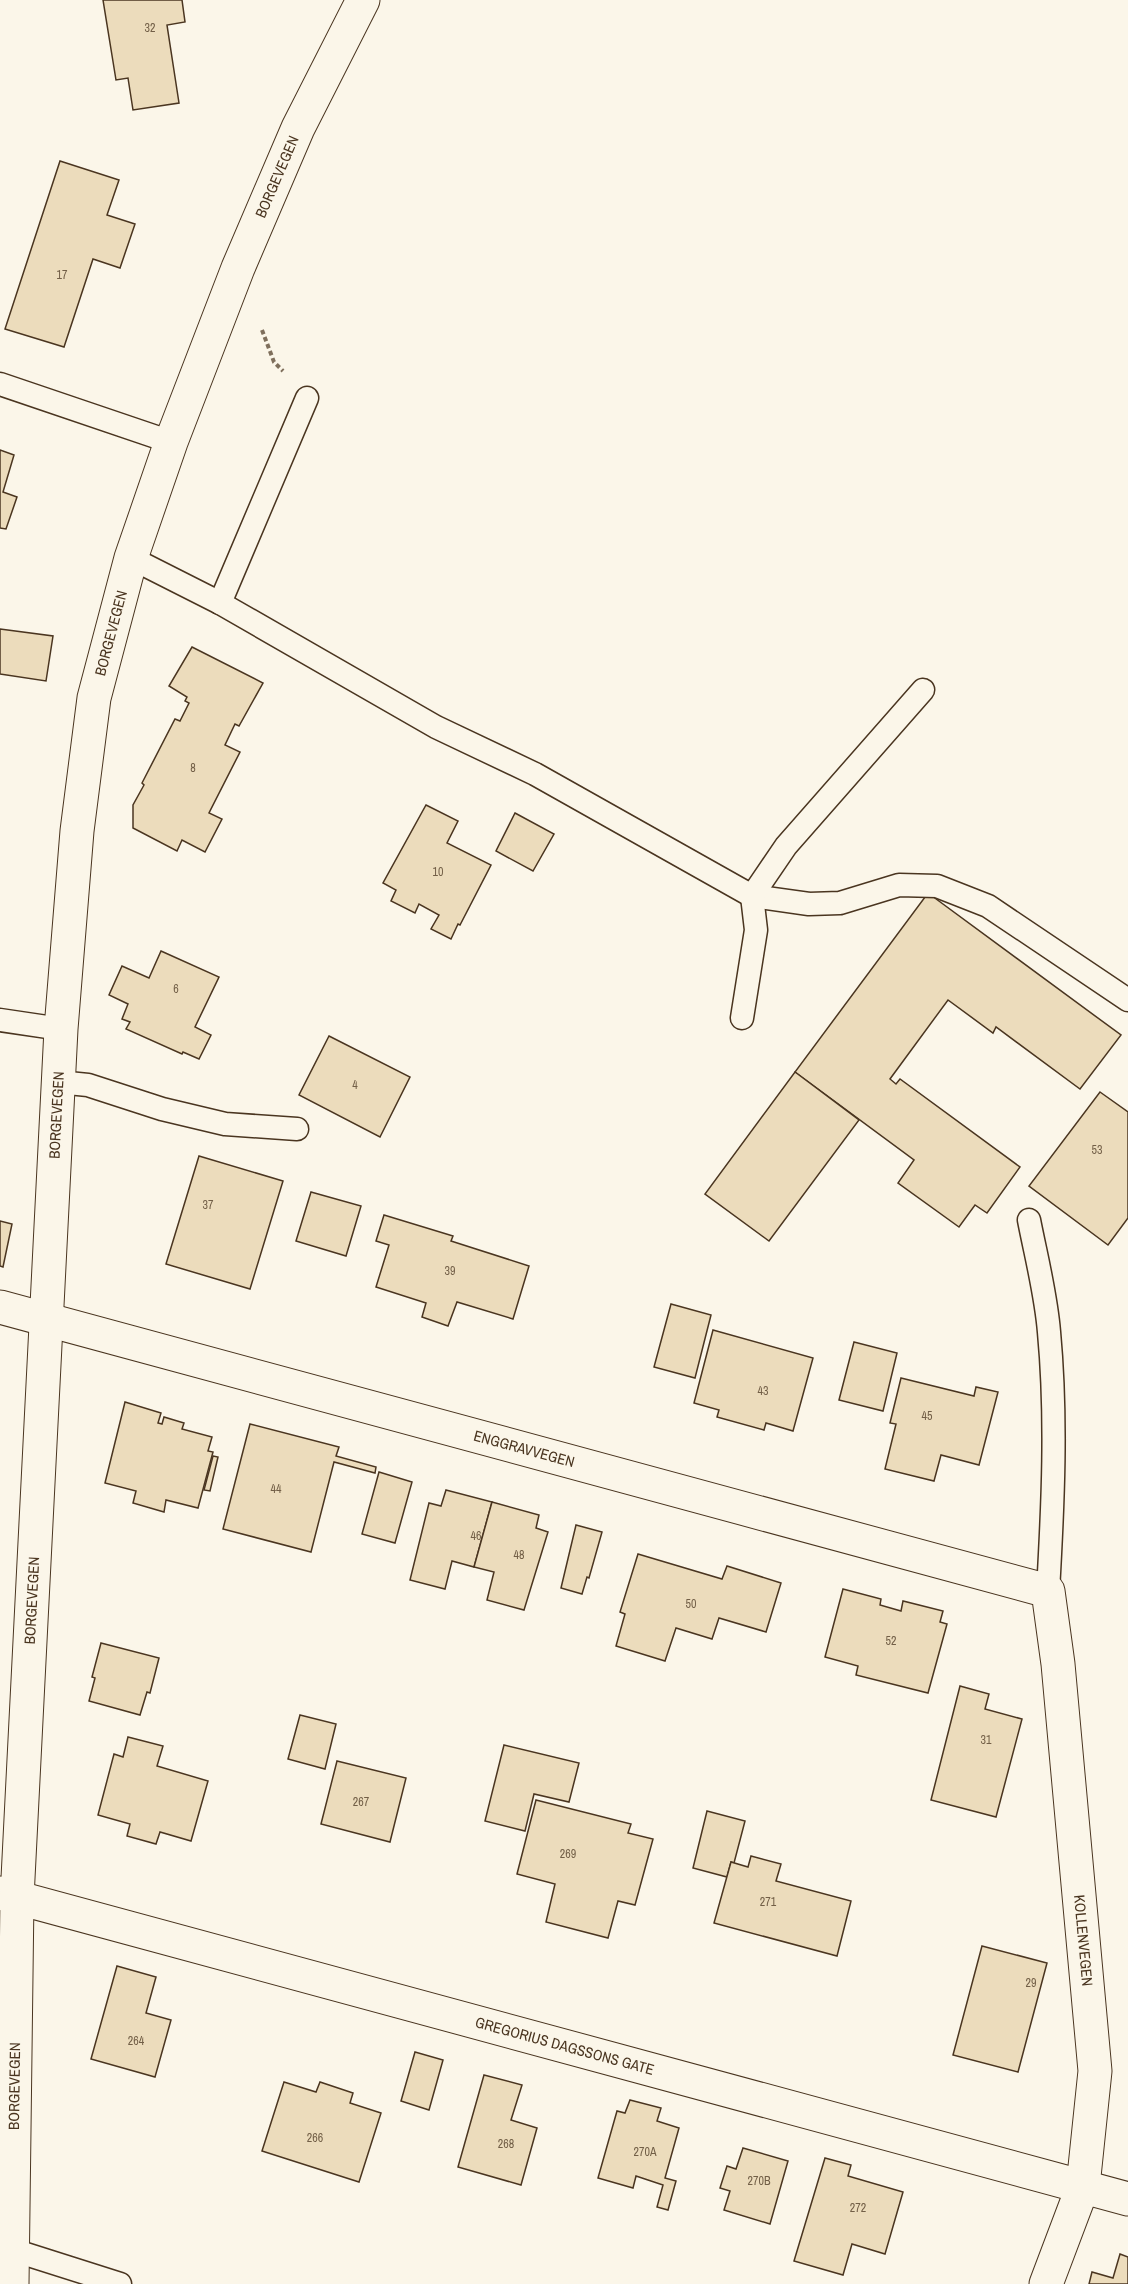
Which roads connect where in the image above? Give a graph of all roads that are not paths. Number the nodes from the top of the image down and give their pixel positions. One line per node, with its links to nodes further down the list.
1 (363, 0): 4 (street, BORGEVEGEN)
2 (0, 384): 4 (lane)
3 (307, 398): 6 (lane)
4 (171, 442): 5 (street, BORGEVEGEN)
5 (131, 558): 6 (lane); 12 (street, BORGEVEGEN)
6 (219, 603): 8 (lane)
7 (923, 690): 8 (lane)
8 (752, 896): 9 (lane); 10 (lane)
9 (1128, 1000)
10 (742, 1018)
11 (0, 1020): 12 (lane)
12 (61, 1029): 13 (street, BORGEVEGEN)
13 (58, 1082): 14 (lane); 17 (street, BORGEVEGEN)
14 (297, 1129)
15 (1029, 1220): 18 (lane)
16 (0, 1307): 17 (street, ENGGRAVVEGEN)
17 (46, 1320): 18 (street, ENGGRAVVEGEN); 19 (street, BORGEVEGEN)
18 (1048, 1591): 20 (street, KOLLENVEGEN)
19 (9, 1895): 20 (street, GREGORIUS DAGSSONS GATE); 22 (street, BORGEVEGEN)
20 (1083, 2186): 21 (street, GREGORIUS DAGSSONS GATE); 25 (street, KOLLENVEGEN)
21 (1128, 2199)
22 (13, 2250): 23 (street, BORGEVEGEN); 24 (lane)
23 (12, 2284)
24 (120, 2284)
25 (1046, 2284)

